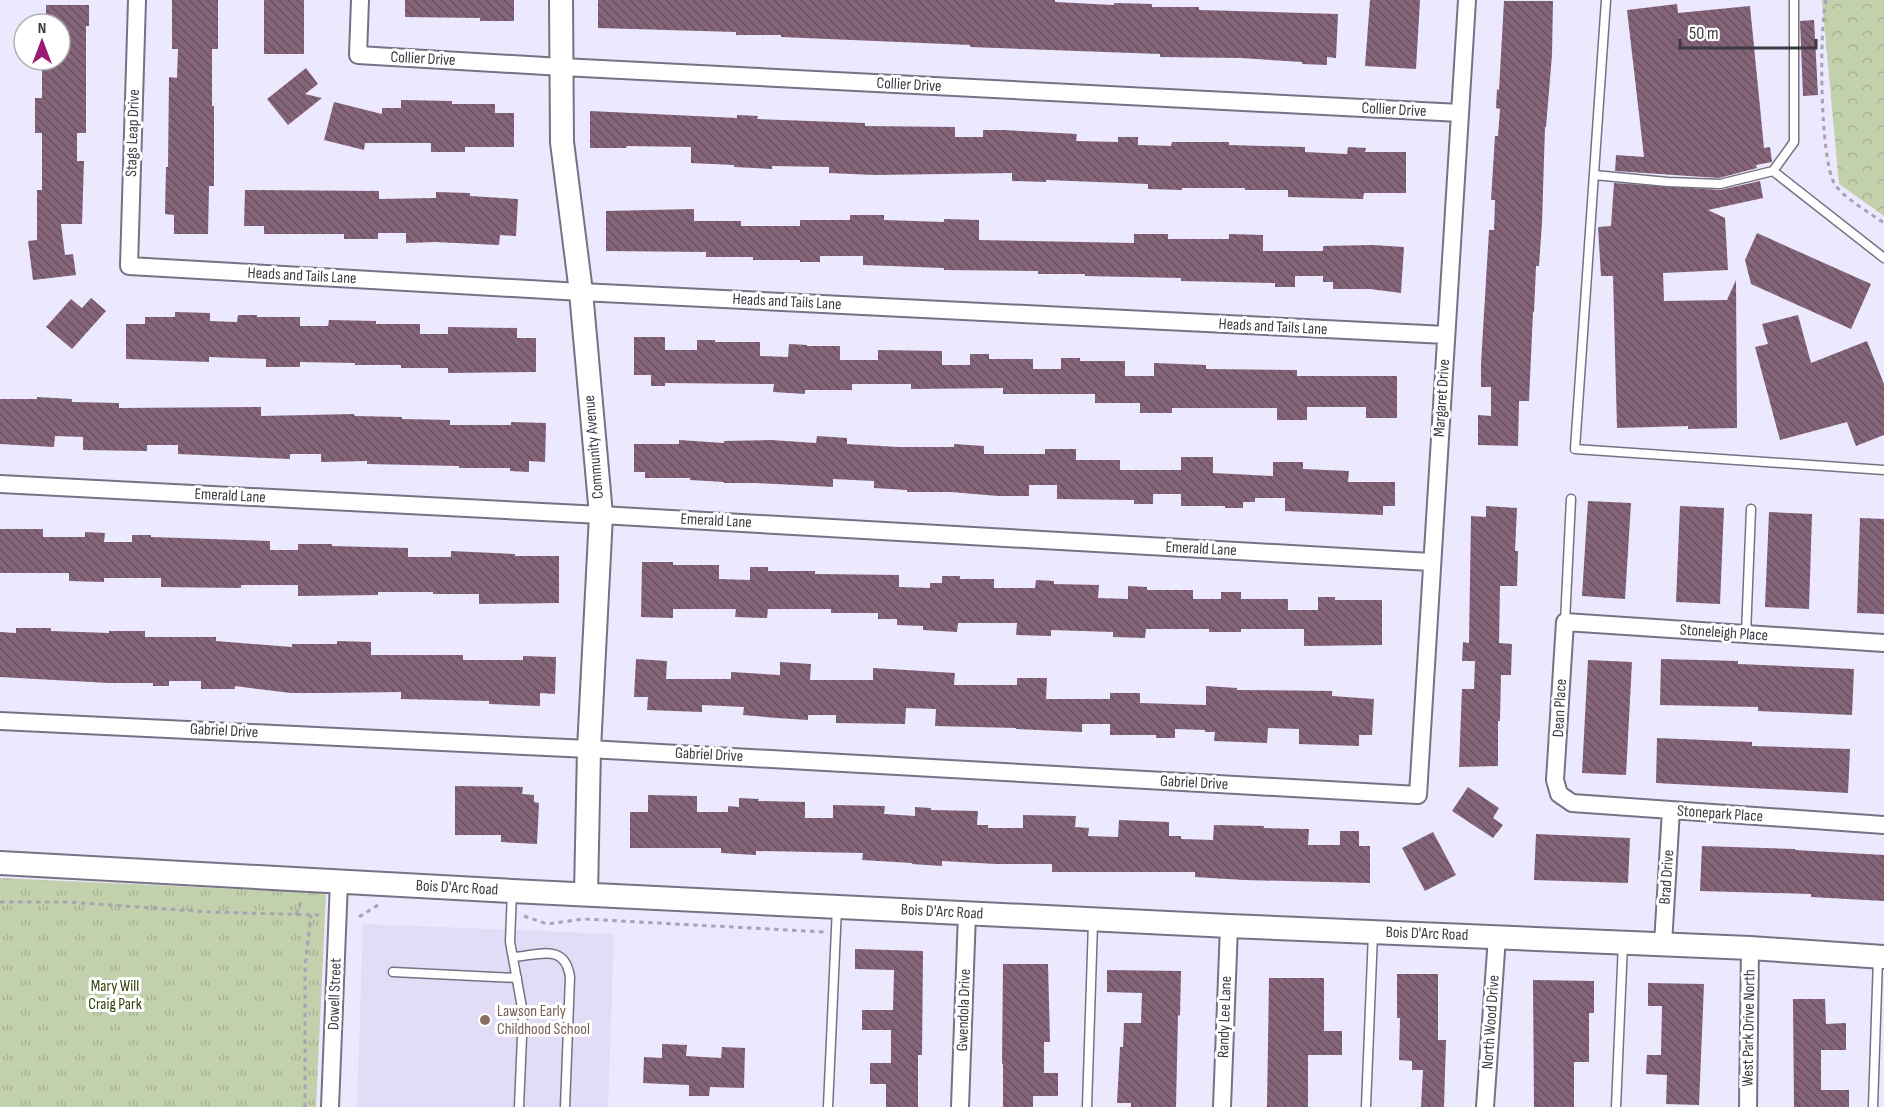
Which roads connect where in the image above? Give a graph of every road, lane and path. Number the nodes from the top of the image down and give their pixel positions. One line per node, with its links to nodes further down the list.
1 (136, 0): 14 (street, Stags Leap Drive)
2 (360, 0): 8 (street, Collier Drive)
3 (561, 0): 8 (street, Community Avenue)
4 (1467, 0): 9 (street, Margaret Drive)
5 (1606, 0): 11 (lane)
6 (1794, 0): 10 (lane)
7 (1826, 0): 12 (path)
8 (562, 67): 9 (street, Collier Drive); 15 (street, Community Avenue)
9 (1460, 113): 16 (street, Margaret Drive)
10 (1773, 171): 11 (lane); 13 (lane)
11 (1594, 175): 17 (lane)
12 (1884, 223)
13 (1884, 258)
14 (129, 267): 15 (street, Heads and Tails Lane)
15 (580, 292): 16 (street, Heads and Tails Lane); 21 (street, Community Avenue)
16 (1446, 335): 22 (street, Margaret Drive)
17 (1884, 470)
18 (0, 484): 21 (street, Emerald Lane)
19 (1571, 500): 23 (lane)
20 (1751, 508): 24 (lane)
21 (601, 515): 22 (street, Emerald Lane); 27 (street, Community Avenue)
22 (1431, 562): 29 (street, Margaret Drive)
23 (1565, 622): 24 (street, Stoneleigh Place); 28 (street, Dean Place)
24 (1746, 634): 25 (street, Stoneleigh Place)
25 (1884, 643)
26 (0, 720): 27 (street, Gabriel Drive)
27 (589, 749): 29 (street, Gabriel Drive); 34 (street, Community Avenue)
28 (1559, 794): 30 (street, Stonepark Place)
29 (1418, 795)
30 (1671, 810): 31 (street, Stonepark Place); 51 (street, Brad Drive)
31 (1884, 825)
32 (0, 863): 33 (street, Bois D'Arc Road)
33 (339, 881): 36 (street, Bois D'Arc Road); 58 (street, Dowell Street)
34 (586, 894): 36 (street, Bois D'Arc Road); 39 (street, Bois D'Arc Road)
35 (303, 898): 41 (path)
36 (512, 901): 47 (path); 53 (lane)
37 (0, 902): 41 (path)
38 (387, 906): 44 (path)
39 (837, 907): 40 (street, Bois D'Arc Road); 47 (lane)
40 (967, 913): 45 (street, Bois D'Arc Road); 62 (street, Gwendola Drive)
41 (296, 915): 42 (path)
42 (311, 915): 43 (path); 57 (path)
43 (319, 915)
44 (359, 917)
45 (1093, 919): 46 (street, Bois D'Arc Road); 63 (lane)
46 (1229, 926): 48 (street, Bois D'Arc Road); 64 (street, Randy Lee Lane)
47 (836, 932): 61 (lane)
48 (1373, 932): 49 (street, Bois D'Arc Road); 65 (lane)
49 (1497, 937): 50 (street, Bois D'Arc Road); 66 (street, North Wood Drive)
50 (1623, 943): 51 (street, Bois D'Arc Road); 67 (lane)
51 (1663, 945): 52 (street, Bois D'Arc Road)
52 (1750, 948): 54 (street, Bois D'Arc Road); 68 (street, West Park Drive North)
53 (513, 957): 56 (lane); 60 (lane)
54 (1881, 957): 69 (lane)
55 (393, 972): 56 (lane)
56 (516, 978): 59 (lane)
57 (305, 1107)
58 (330, 1107)
59 (519, 1107)
60 (565, 1107)
61 (828, 1107)
62 (960, 1107)
63 (1087, 1107)
64 (1222, 1107)
65 (1366, 1107)
66 (1485, 1107)
67 (1616, 1107)
68 (1748, 1107)
69 (1873, 1107)

